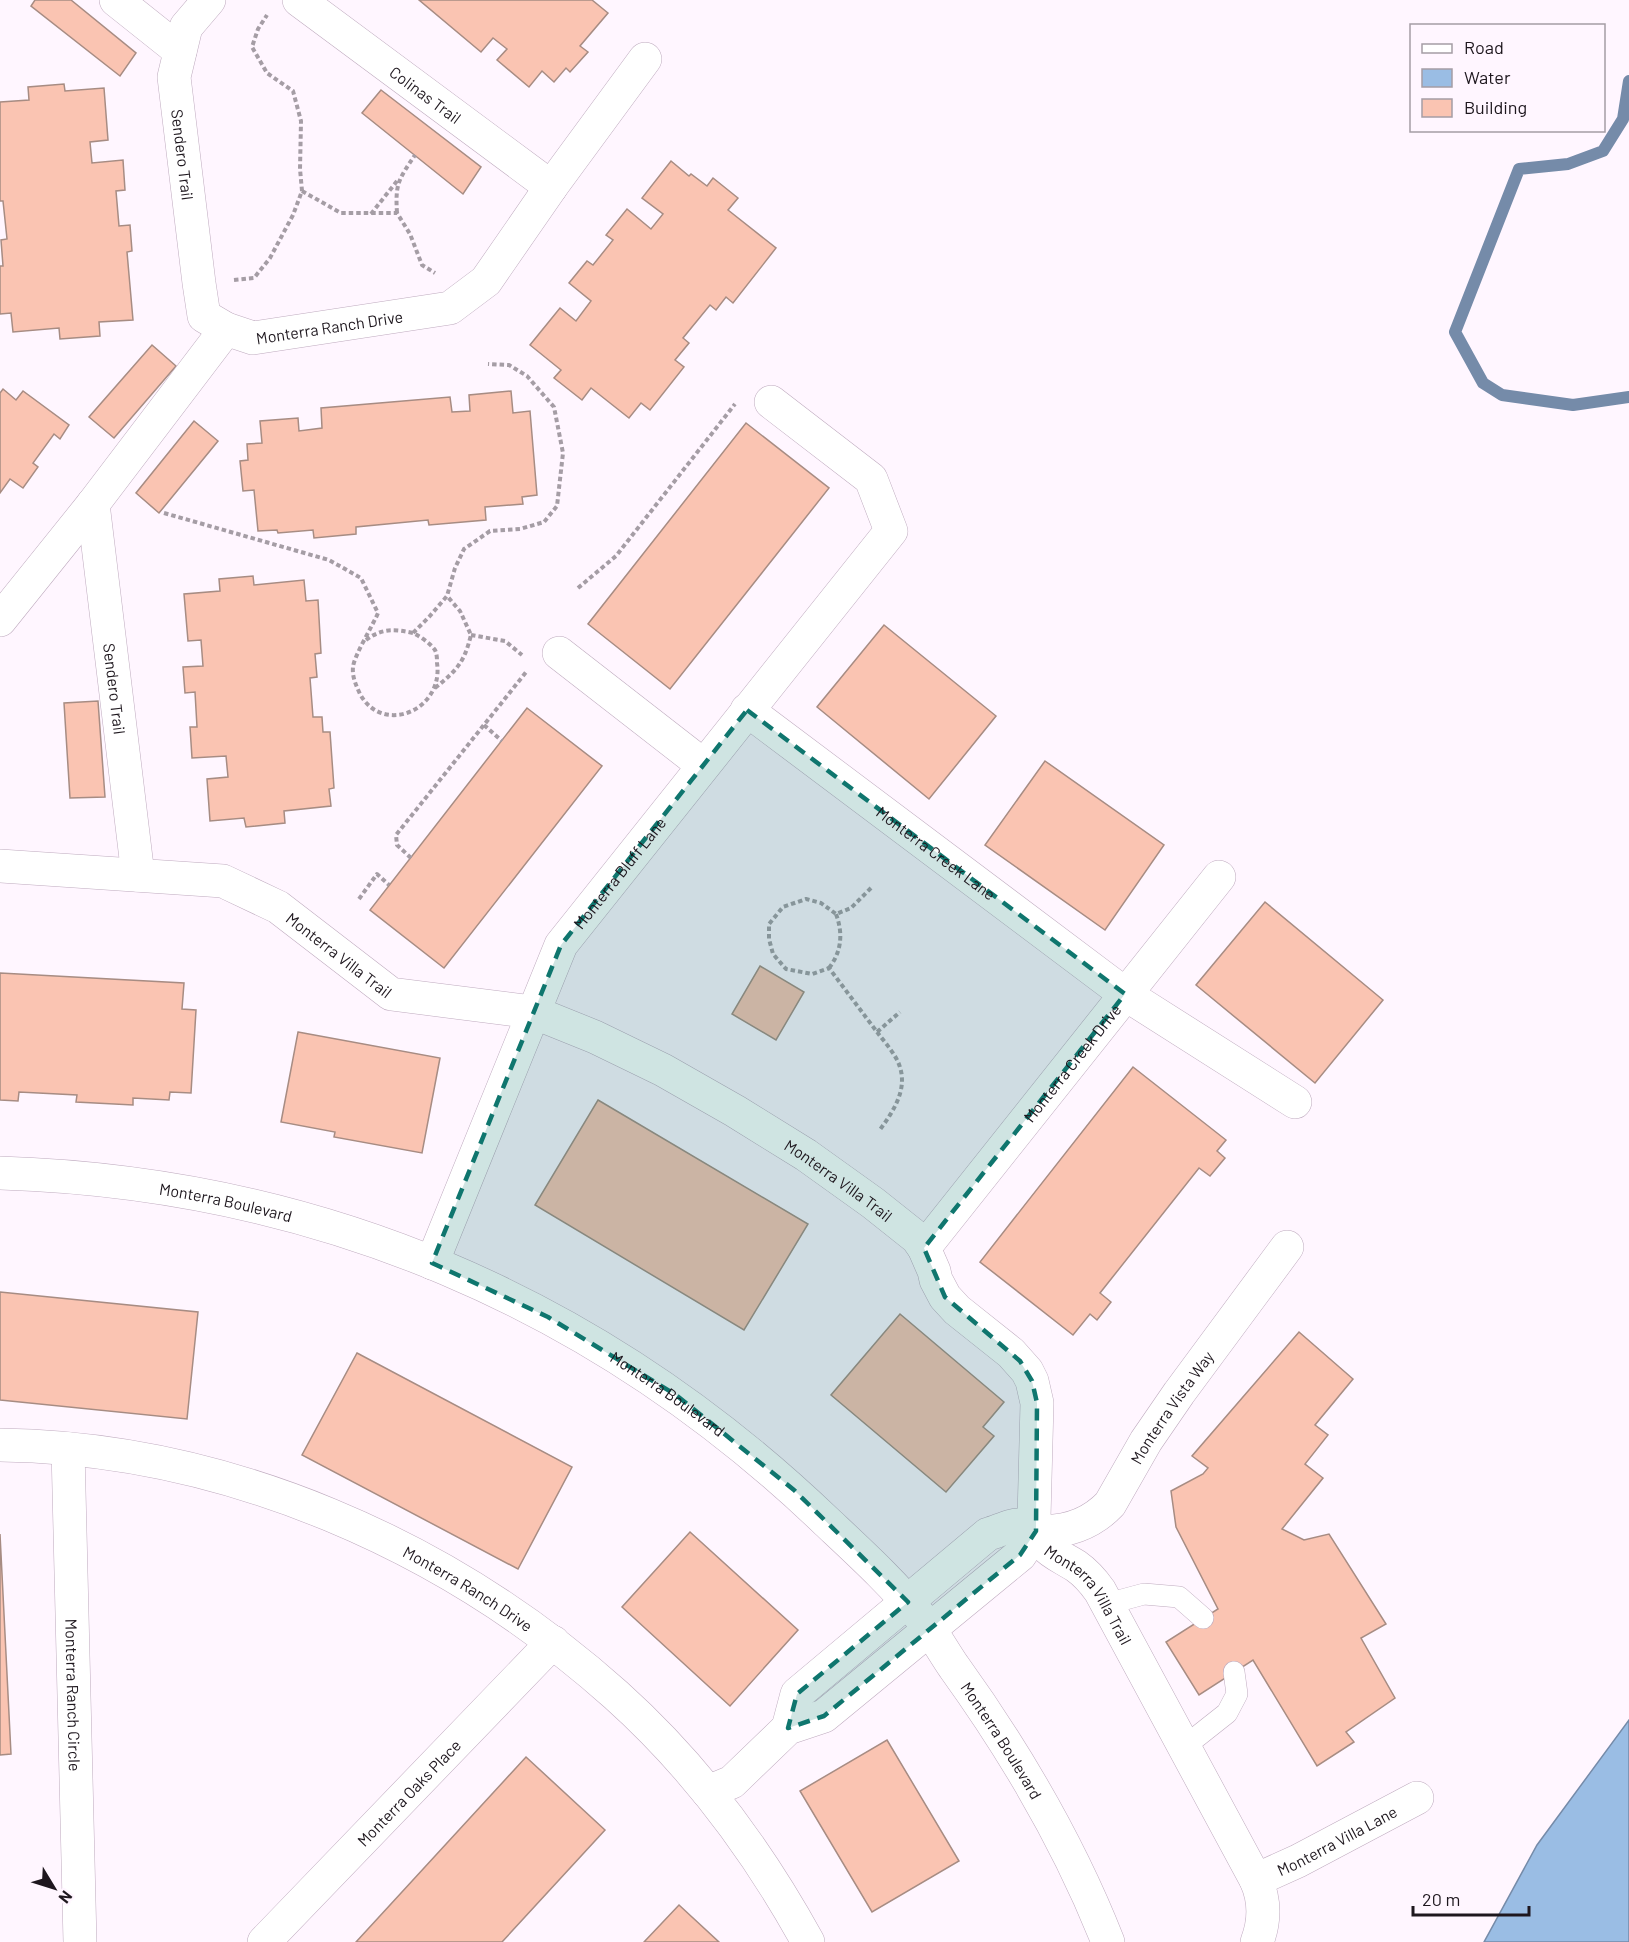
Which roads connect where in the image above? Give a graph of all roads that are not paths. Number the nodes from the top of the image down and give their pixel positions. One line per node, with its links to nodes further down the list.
1 (116, 0): 4 (street)
2 (209, 0): 4 (street)
3 (286, 4): 6 (street, Colinas Trail)
4 (180, 51): 7 (street, Sendero Trail)
5 (645, 59): 6 (street, Monterra Ranch Drive)
6 (551, 188): 7 (street, Monterra Ranch Drive)
7 (226, 329): 9 (street)
8 (756, 400): 12 (street, Monterra Bluff Lane)
9 (93, 504): 10 (street); 15 (street, Sendero Trail)
10 (0, 620)
11 (546, 658): 13 (street)
12 (747, 710): 13 (street, Monterra Bluff Lane); 17 (street, Monterra Creek Lane)
13 (703, 765): 18 (street, Monterra Bluff Lane)
14 (0, 866): 15 (street, Monterra Villa Trail)
15 (138, 875): 18 (street, Monterra Villa Trail)
16 (1219, 877): 17 (street, Monterra Creek Drive)
17 (1125, 994): 19 (street, Monterra Creek Lane); 22 (street, Monterra Creek Drive)
18 (533, 1012): 22 (street, Monterra Villa Trail); 23 (street, Monterra Bluff Lane)
19 (1295, 1102)
20 (0, 1173): 23 (street, Monterra Boulevard)
21 (1287, 1247): 26 (street, Monterra Vista Way)
22 (924, 1248): 26 (street, Monterra Villa Trail)
23 (432, 1263): 27 (street, Monterra Boulevard)
24 (0, 1445): 25 (street, Monterra Ranch Drive)
25 (68, 1449): 31 (street, Monterra Ranch Drive); 38 (street, Monterra Ranch Circle)
26 (1036, 1531): 27 (street, Monterra Vista Way); 28 (street, Monterra Villa Trail); 30 (street)
27 (908, 1602): 30 (street, Monterra Boulevard); 33 (street, Monterra Vista Way)
28 (1107, 1604): 29 (lane); 34 (street, Monterra Villa Trail)
29 (1203, 1618)
30 (930, 1629): 33 (street); 41 (street, Monterra Boulevard)
31 (553, 1642): 35 (street, Monterra Ranch Drive); 39 (street, Monterra Oaks Place)
32 (1234, 1672): 34 (lane)
33 (788, 1728): 35 (street)
34 (1184, 1747): 37 (street, Monterra Villa Trail)
35 (708, 1792): 40 (street, Monterra Ranch Drive)
36 (1416, 1798): 37 (street, Monterra Villa Lane)
37 (1256, 1880): 42 (street, Monterra Villa Trail)
38 (80, 1942)
39 (264, 1942)
40 (808, 1942)
41 (1108, 1942)
42 (1257, 1942)

